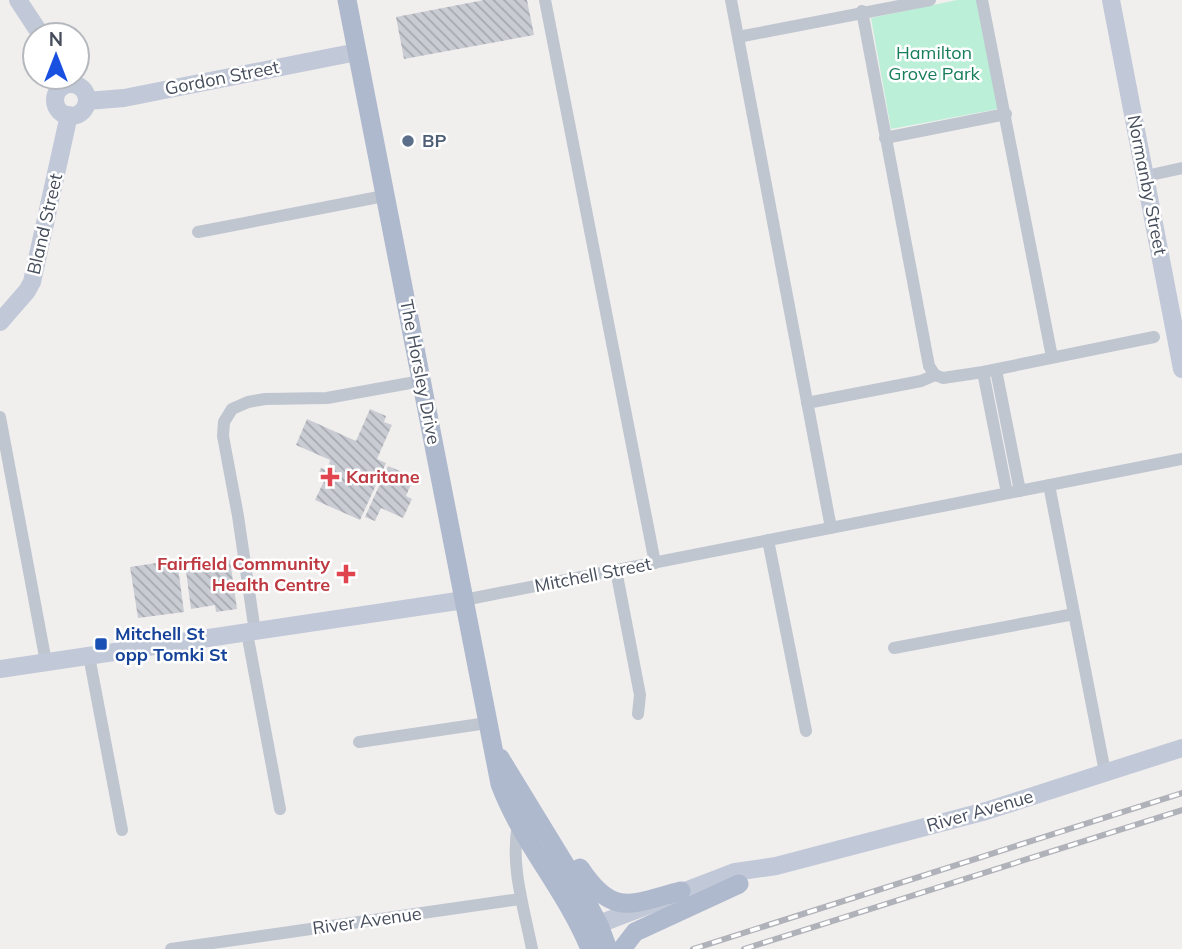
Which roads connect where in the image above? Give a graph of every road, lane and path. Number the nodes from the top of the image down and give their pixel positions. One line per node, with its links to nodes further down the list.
1 (18, 0): 9 (main road)
2 (347, 0): 11 (main road, The Horsley Drive)
3 (545, 0): 36 (street)
4 (731, 0): 10 (street)
5 (923, 0): 8 (street)
6 (982, 0): 15 (street)
7 (1111, 0): 19 (main road, Normanby Street)
8 (862, 11): 10 (street); 17 (street)
9 (32, 21)
10 (738, 37): 29 (street)
11 (357, 52): 14 (main road, Gordon Street); 20 (main road, The Horsley Drive)
12 (59, 91): 16 (main road)
13 (84, 91): 14 (main road)
14 (87, 101): 16 (main road)
15 (1006, 114): 17 (street); 24 (street)
16 (69, 115): 22 (main road, Bland Street)
17 (886, 138): 27 (street)
18 (1182, 168): 19 (street)
19 (1146, 176): 25 (main road, Normanby Street)
20 (384, 195): 21 (street); 28 (main road, The Horsley Drive)
21 (198, 232)
22 (0, 322)
23 (1154, 337): 24 (street)
24 (1052, 357): 26 (street)
25 (1182, 369)
26 (989, 371): 27 (street); 33 (street)
27 (935, 375): 29 (street)
28 (421, 382): 38 (main road, The Horsley Drive); 40 (street)
29 (807, 402): 34 (street)
30 (0, 417): 43 (street)
31 (1182, 459): 32 (street, Mitchell Street)
32 (1049, 485): 33 (street, Mitchell Street); 39 (street)
33 (1013, 492): 34 (street, Mitchell Street)
34 (831, 528): 35 (street, Mitchell Street)
35 (768, 540): 36 (street, Mitchell Street); 47 (street)
36 (655, 563): 37 (street, Mitchell Street)
37 (617, 570): 38 (street, Mitchell Street); 45 (street)
38 (464, 600): 40 (main road, Mitchell Street); 46 (main road, The Horsley Drive)
39 (1074, 614): 41 (street); 51 (street)
40 (251, 632): 42 (main road, Mitchell Street); 52 (street)
41 (894, 648)
42 (89, 656): 43 (main road, Mitchell Street); 54 (street)
43 (46, 662): 44 (main road, Mitchell Street)
44 (0, 669)
45 (638, 714)
46 (487, 723): 48 (street); 49 (main road, The Horsley Drive)
47 (806, 730)
48 (359, 741)
49 (492, 745): 53 (main road, The Horsley Drive); 55 (main road, The Horsley Drive)
50 (1182, 748): 51 (main road, River Avenue)
51 (1105, 772): 56 (main road, River Avenue)
52 (280, 809)
53 (518, 824): 59 (street); 60 (main road, The Horsley Drive)
54 (122, 830)
55 (542, 830): 58 (main road); 60 (main road, The Horsley Drive)
56 (776, 866): 57 (main road, River Avenue); 58 (main road, River Avenue)
57 (739, 884): 60 (main road, River Avenue); 63 (main road)
58 (681, 891): 60 (main road, River Avenue)
59 (520, 899): 61 (street, River Avenue); 62 (street)
60 (595, 938)
61 (171, 949)
62 (532, 949)
63 (622, 949)

